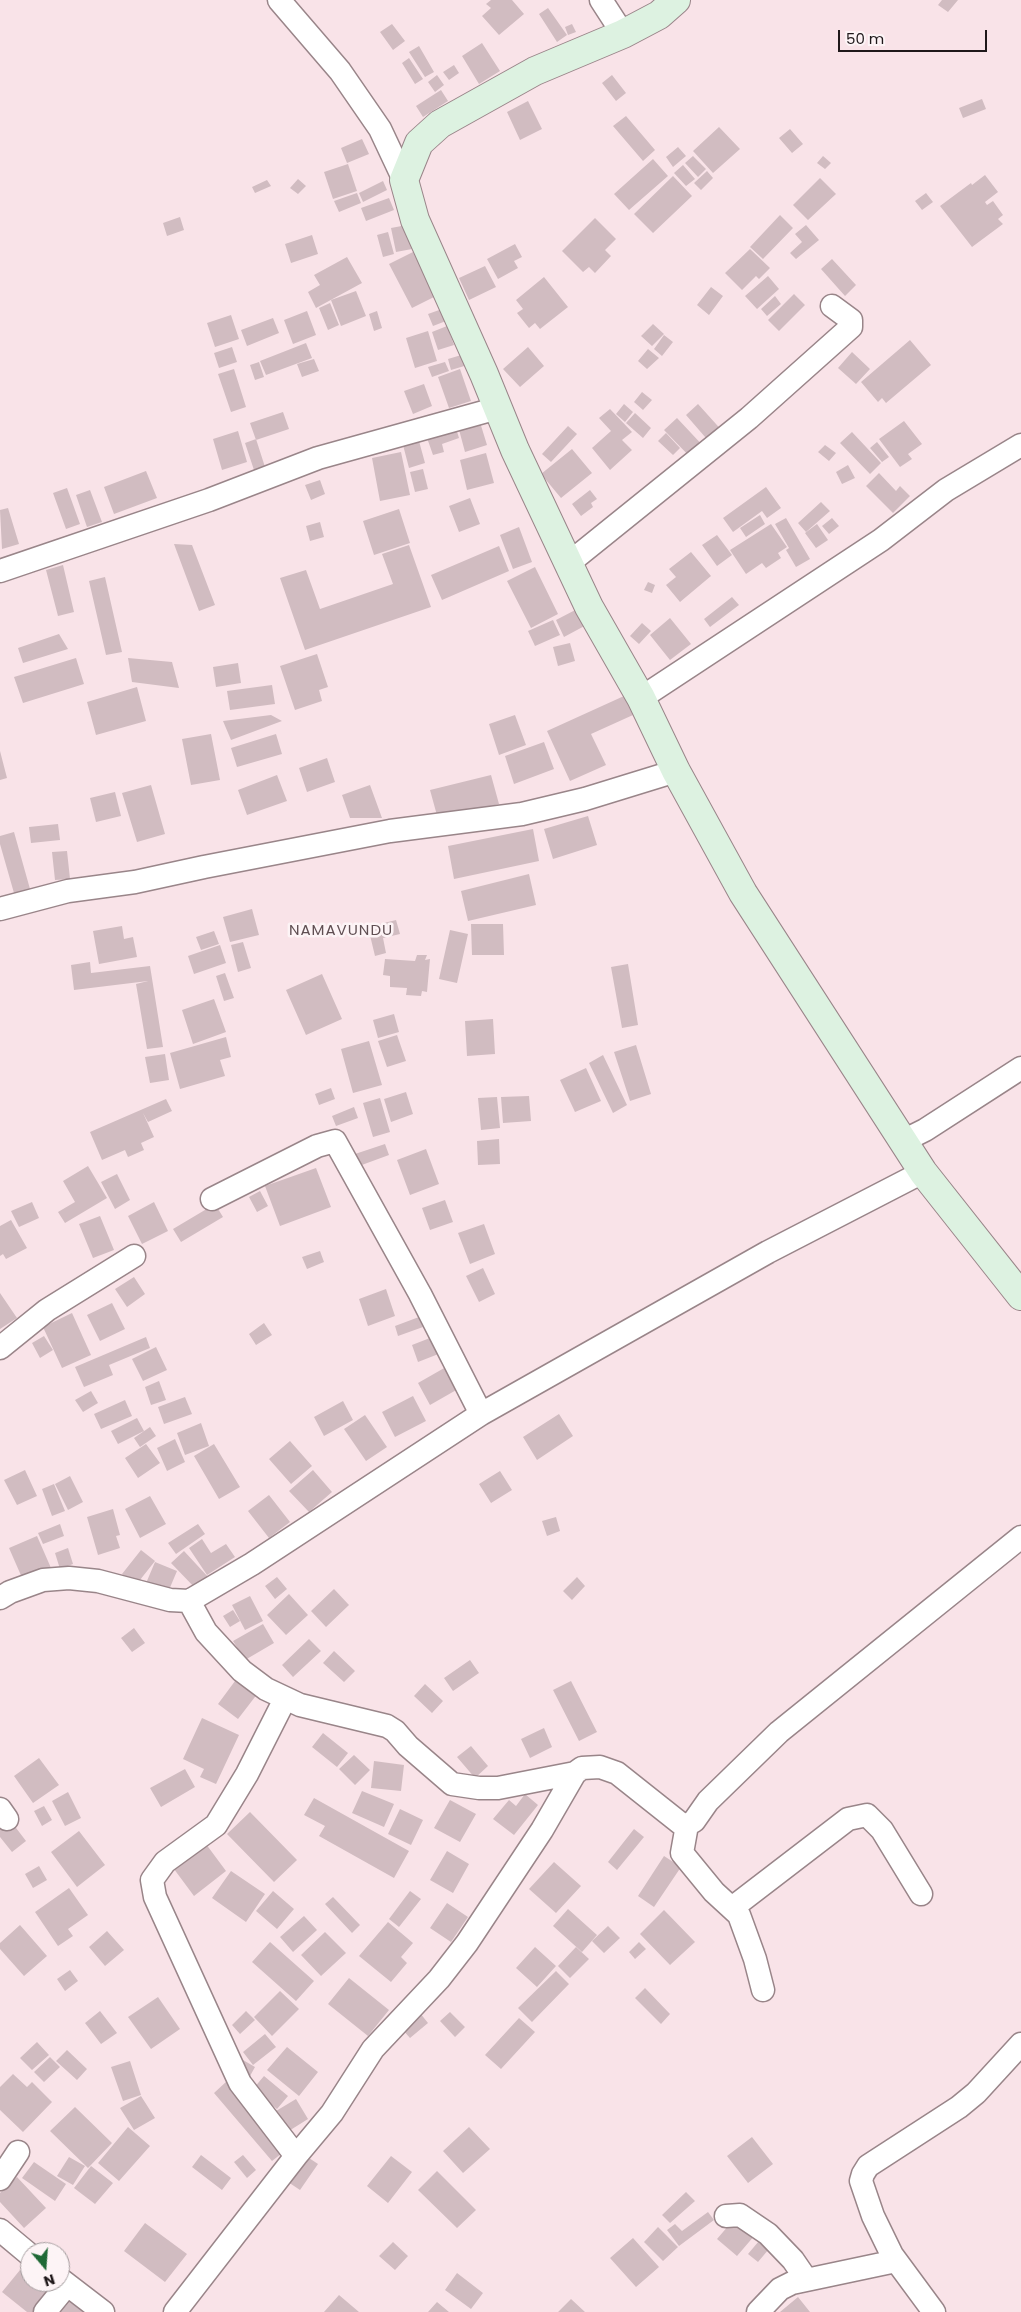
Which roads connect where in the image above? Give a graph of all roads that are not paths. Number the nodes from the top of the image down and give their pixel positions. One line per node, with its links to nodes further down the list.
1 (279, 0): 5 (street)
2 (601, 0): 4 (street)
3 (676, 0): 4 (street)
4 (623, 34): 5 (street)
5 (404, 180): 7 (street)
6 (832, 306): 9 (street)
7 (498, 408): 9 (street); 10 (street)
8 (1021, 445): 11 (street)
9 (569, 562): 11 (street)
10 (0, 571)
11 (641, 698): 12 (street)
12 (676, 771): 13 (street); 15 (street)
13 (0, 909)
14 (1021, 1068): 15 (street)
15 (903, 1141): 16 (street)
16 (923, 1172): 19 (street); 21 (street)
17 (212, 1198): 21 (street)
18 (134, 1256): 20 (street)
19 (1021, 1296)
20 (0, 1348)
21 (481, 1414): 24 (street)
22 (1021, 1537): 27 (street)
23 (0, 1598): 24 (street)
24 (189, 1601): 25 (street)
25 (285, 1699): 26 (street); 33 (street)
26 (575, 1773): 27 (street); 33 (street)
27 (687, 1825): 29 (street)
28 (921, 1894): 29 (street)
29 (732, 1908): 30 (street)
30 (763, 1990)
31 (1021, 2044): 38 (street)
32 (18, 2152): 34 (street)
33 (296, 2156): 44 (street)
34 (0, 2180)
35 (726, 2216): 39 (street)
36 (0, 2230): 37 (street)
37 (20, 2247)
38 (896, 2261): 39 (street); 46 (street)
39 (806, 2279): 45 (street)
40 (70, 2287): 43 (street)
41 (58, 2292): 42 (street)
42 (45, 2312)
43 (103, 2312)
44 (175, 2312)
45 (758, 2312)
46 (934, 2312)

